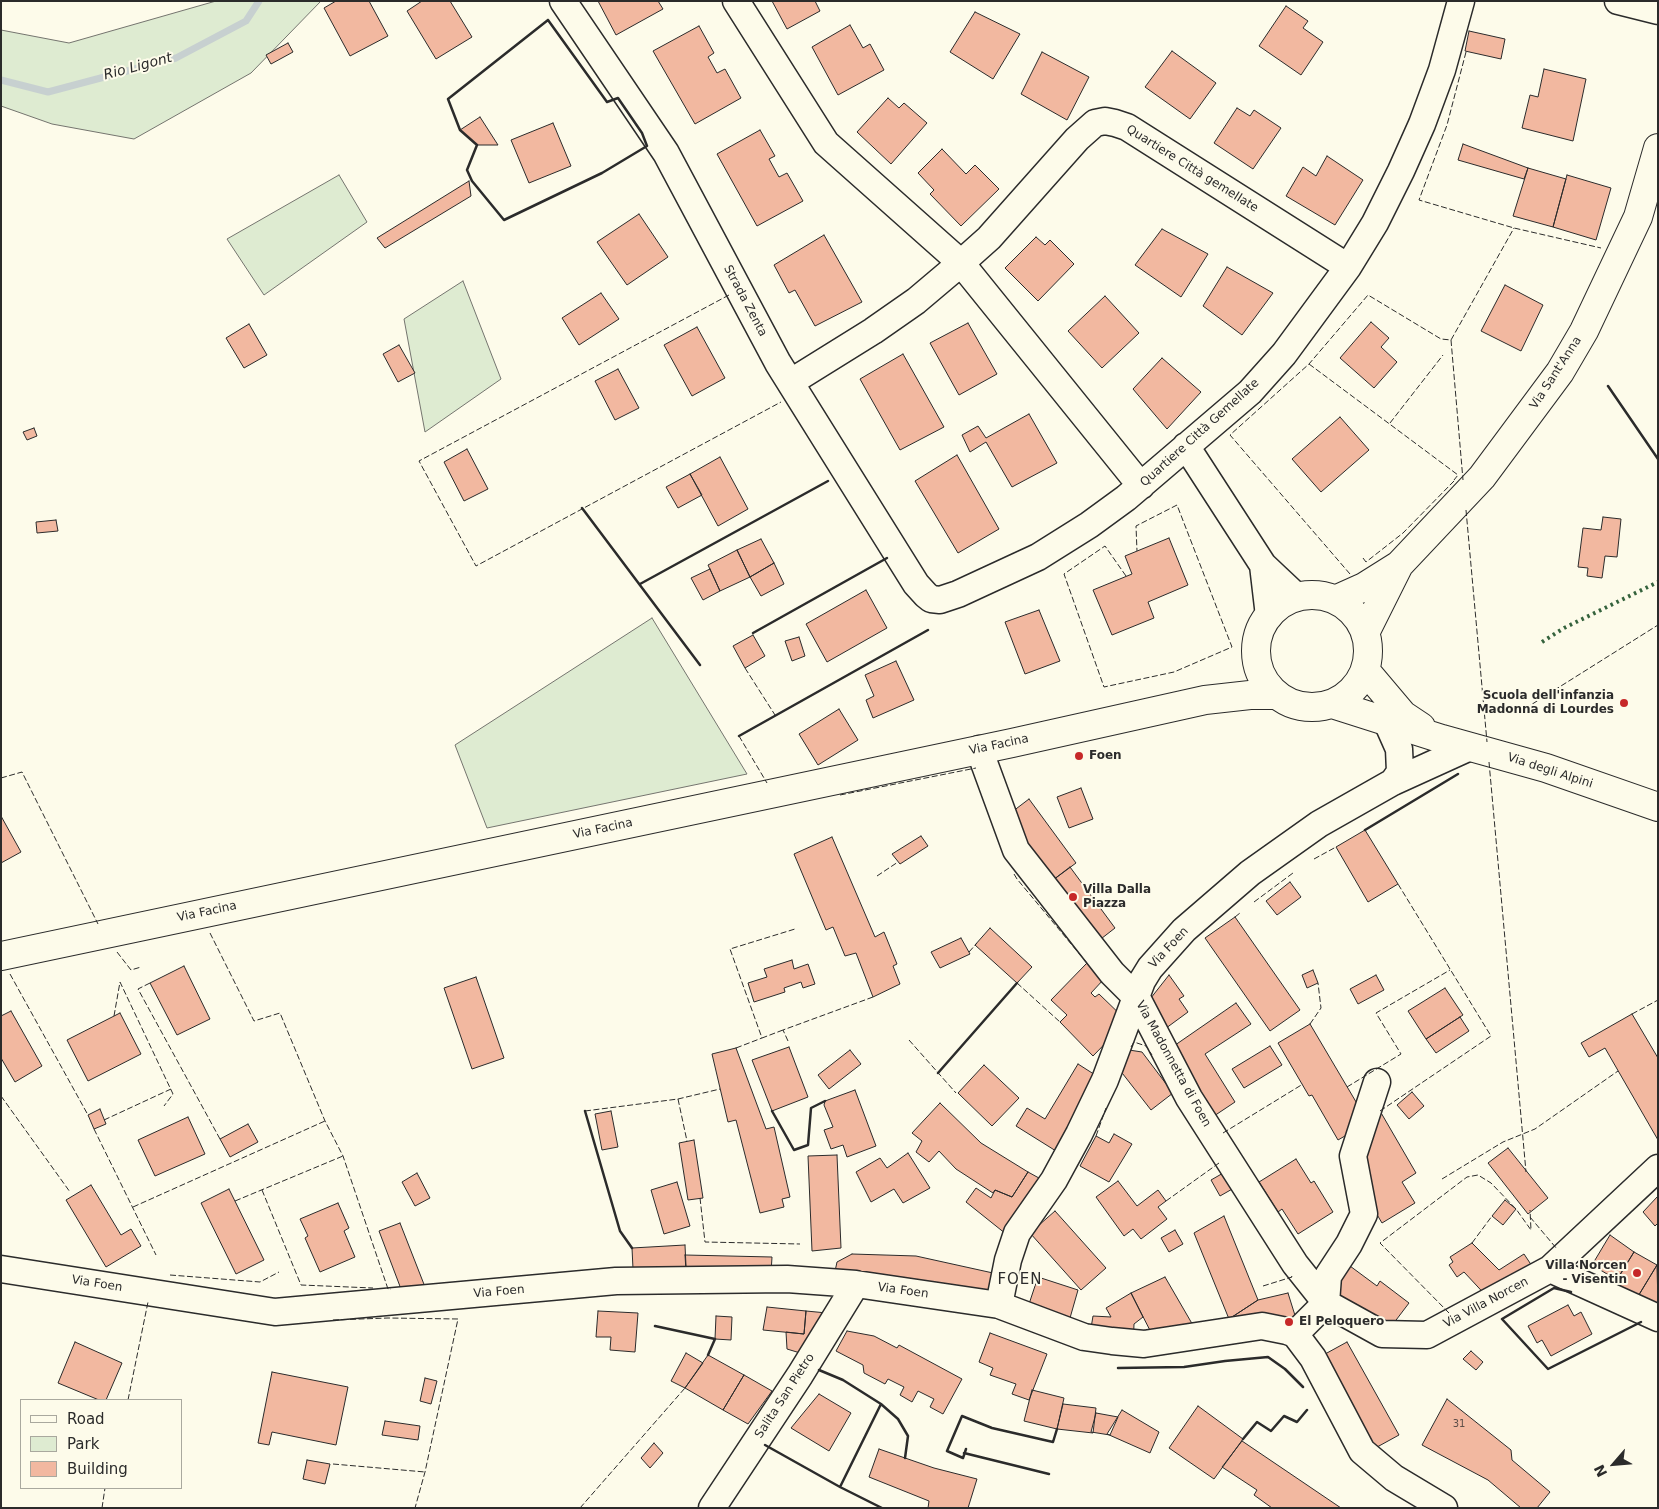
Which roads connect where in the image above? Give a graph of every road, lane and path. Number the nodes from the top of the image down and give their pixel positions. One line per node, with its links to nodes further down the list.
1 (563, 1): 9 (street, Strada Zenta)
2 (736, 1): 7 (street, Quartiere Città gemellate)
3 (1618, 1): 5 (street)
4 (1459, 8): 8 (street, Quartiere Città Gemellate)
5 (1658, 11)
6 (1658, 148): 13 (main road, Via Sant'Anna)
7 (960, 263): 8 (street, Quartiere Città gemellate); 9 (street, Quartiere Città gemellate); 11 (street, Quartiere Città gemellate)
8 (1348, 267): 10 (street, Quartiere Città Gemellate)
9 (791, 382): 15 (street, Strada Zenta)
10 (1186, 446): 11 (street, Quartiere Città Gemellate); 12 (street)
11 (1141, 486): 15 (street, Quartiere Città Gemellate)
12 (1263, 565): 14 (street); 17 (street)
13 (1398, 565): 16 (main road, Via Sant'Anna); 18 (main road, Via Sant'Anna)
14 (1297, 597): 16 (main road); 17 (main road)
15 (931, 599)
16 (1335, 600): 18 (main road)
17 (1269, 616): 19 (main road)
18 (1365, 633): 20 (main road)
19 (1257, 662): 21 (main road); 22 (main road, Via Facina)
20 (1366, 670): 23 (main road); 25 (main road, Via degli Alpini)
21 (1277, 695): 22 (main road, Via Facina); 23 (main road)
22 (1205, 700): 27 (main road, Via Facina)
23 (1332, 704): 24 (main road, Via degli Alpini)
24 (1387, 722): 25 (main road, Via degli Alpini); 28 (street)
25 (1442, 739): 26 (main road, Via degli Alpini)
26 (1470, 747): 28 (street, Via Foen); 29 (main road, Via degli Alpini)
27 (979, 749): 30 (main road, Via Facina); 31 (street, Via Madonnetta di Foen)
28 (1394, 782): 31 (street, Via Foen)
29 (1658, 807)
30 (1, 956)
31 (1137, 998): 37 (street, Via Madonnetta di Foen); 38 (street, Via Foen)
32 (1377, 1082): 37 (street)
33 (1658, 1168): 34 (street, Via Villa Norcen)
34 (1550, 1268): 37 (street, Via Villa Norcen); 39 (street)
35 (1, 1269): 36 (street, Via Foen)
36 (856, 1284): 38 (street, Via Foen); 41 (street, Salita San Pietro)
37 (1326, 1303): 40 (street)
38 (999, 1305): 40 (street, Via Foen)
39 (1658, 1318)
40 (1295, 1334): 42 (street)
41 (712, 1508)
42 (1444, 1508)

